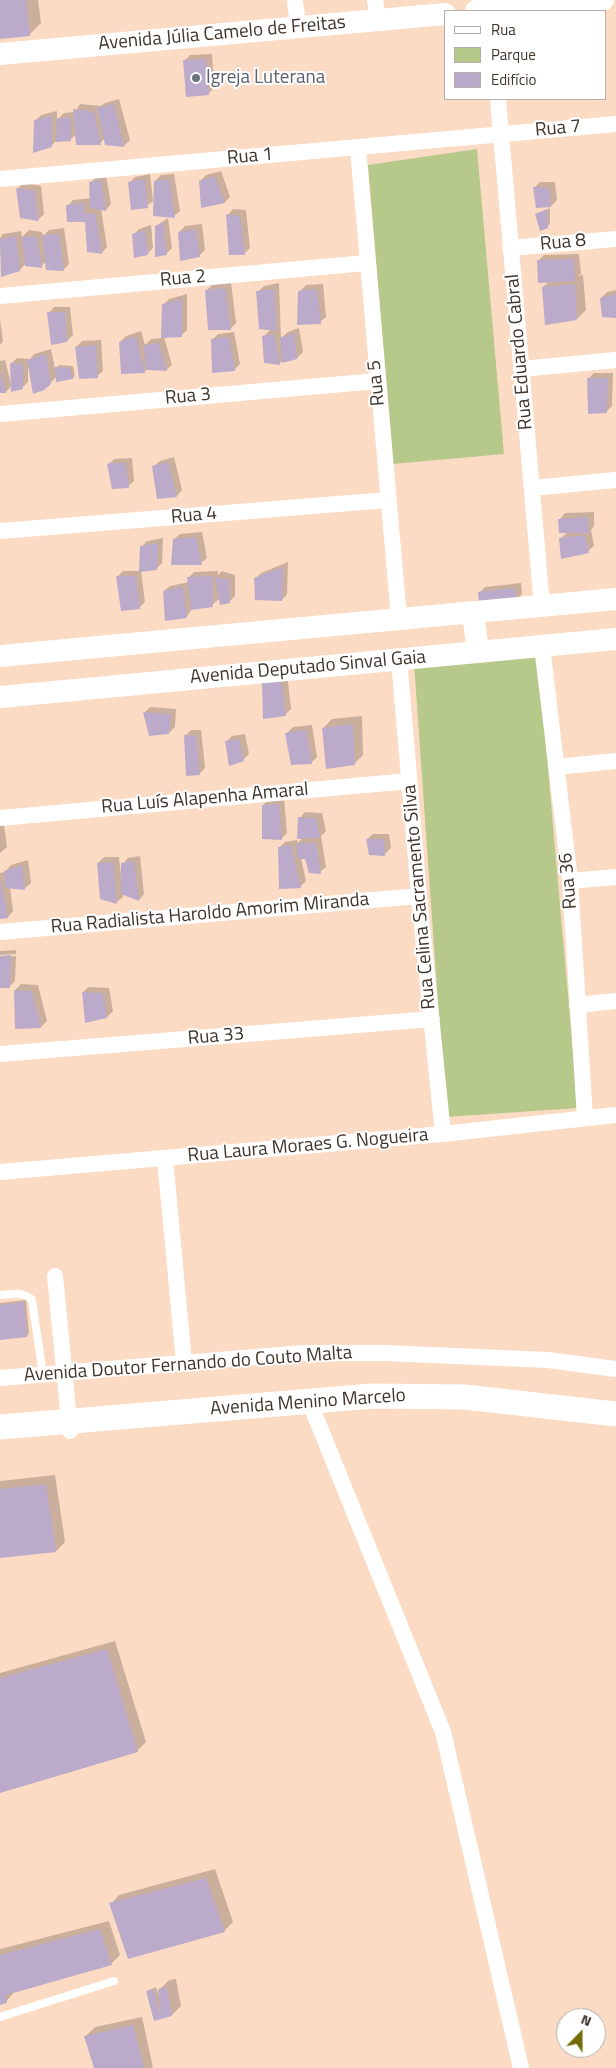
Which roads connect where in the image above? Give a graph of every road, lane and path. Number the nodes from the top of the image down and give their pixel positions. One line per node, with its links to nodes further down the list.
1 (296, 0): 7 (street)
2 (602, 0): 3 (street)
3 (572, 2): 4 (street)
4 (481, 8)
5 (376, 10): 6 (street, Avenida Júlia Camelo de Freitas); 7 (street, Avenida Júlia Camelo de Freitas)
6 (444, 14)
7 (298, 27): 8 (street, Avenida Júlia Camelo de Freitas)
8 (0, 54)
9 (498, 100): 11 (street, Rua Eduardo Cabral)
10 (616, 124): 11 (street, Rua 7)
11 (500, 134): 12 (street, Rua 1); 15 (street, Rua Eduardo Cabral)
12 (358, 148): 13 (street, Rua 1); 16 (street, Rua 5)
13 (0, 179)
14 (616, 239): 15 (street, Rua 8)
15 (510, 248): 19 (street, Rua Eduardo Cabral)
16 (366, 263): 17 (street, Rua 2); 20 (street, Rua 5)
17 (0, 296)
18 (616, 360): 19 (street)
19 (521, 369): 23 (street, Rua Eduardo Cabral)
20 (377, 380): 21 (street, Rua 3); 24 (street, Rua 5)
21 (0, 414)
22 (616, 480): 23 (street)
23 (532, 488): 27 (street, Rua Eduardo Cabral)
24 (388, 500): 25 (street, Rua 4); 29 (street, Rua 5)
25 (0, 531)
26 (616, 599): 27 (street)
27 (542, 606): 28 (street)
28 (473, 613): 29 (street); 32 (street)
29 (399, 618): 33 (street)
30 (616, 639): 31 (street, Avenida Deputado Sinval Gaia)
31 (542, 646): 32 (street, Avenida Deputado Sinval Gaia); 37 (street, Rua 36)
32 (478, 652): 34 (street, Avenida Deputado Sinval Gaia)
33 (0, 656)
34 (399, 659): 35 (street, Avenida Deputado Sinval Gaia); 38 (street, Rua Celina Sacramento Silva)
35 (0, 697)
36 (616, 761): 37 (street)
37 (556, 767): 41 (street, Rua 36)
38 (409, 781): 39 (street, Rua Luís Alapenha Amaral); 42 (street, Rua Celina Sacramento Silva)
39 (0, 818)
40 (616, 877): 41 (street)
41 (570, 880): 45 (street, Rua 36)
42 (419, 896): 43 (street, Rua Radialista Haroldo Amorim Miranda); 46 (street, Rua Celina Sacramento Silva)
43 (0, 932)
44 (616, 1001): 45 (street)
45 (577, 1005): 49 (street, Rua 36)
46 (432, 1019): 47 (street, Rua 33); 50 (street, Rua Celina Sacramento Silva)
47 (0, 1054)
48 (616, 1115): 49 (street, Rua Laura Moraes G. Nogueira)
49 (585, 1118): 50 (street, Rua Laura Moraes G. Nogueira)
50 (444, 1134): 51 (street, Rua Laura Moraes G. Nogueira)
51 (165, 1159): 52 (street, Rua Laura Moraes G. Nogueira); 55 (street)
52 (0, 1172)
53 (54, 1276): 57 (street)
54 (0, 1295): 58 (lane)
55 (184, 1362): 56 (street, Avenida Doutor Fernando do Couto Malta); 57 (street, Avenida Doutor Fernando do Couto Malta)
56 (616, 1369)
57 (62, 1372): 58 (street, Avenida Doutor Fernando do Couto Malta); 63 (street)
58 (43, 1375): 59 (street, Avenida Doutor Fernando do Couto Malta)
59 (0, 1378)
60 (314, 1413): 63 (main road, Avenida Menino Marcelo); 64 (main road, Avenida Menino Marcelo); 68 (street)
61 (616, 1414): 63 (main road, Avenida Menino Marcelo)
62 (0, 1426): 63 (main road, Avenida Menino Marcelo)
63 (69, 1427): 65 (main road, Avenida Menino Marcelo)
64 (616, 1428)
65 (0, 1439)
66 (114, 1981): 67 (lane)
67 (0, 2017)
68 (521, 2068)

